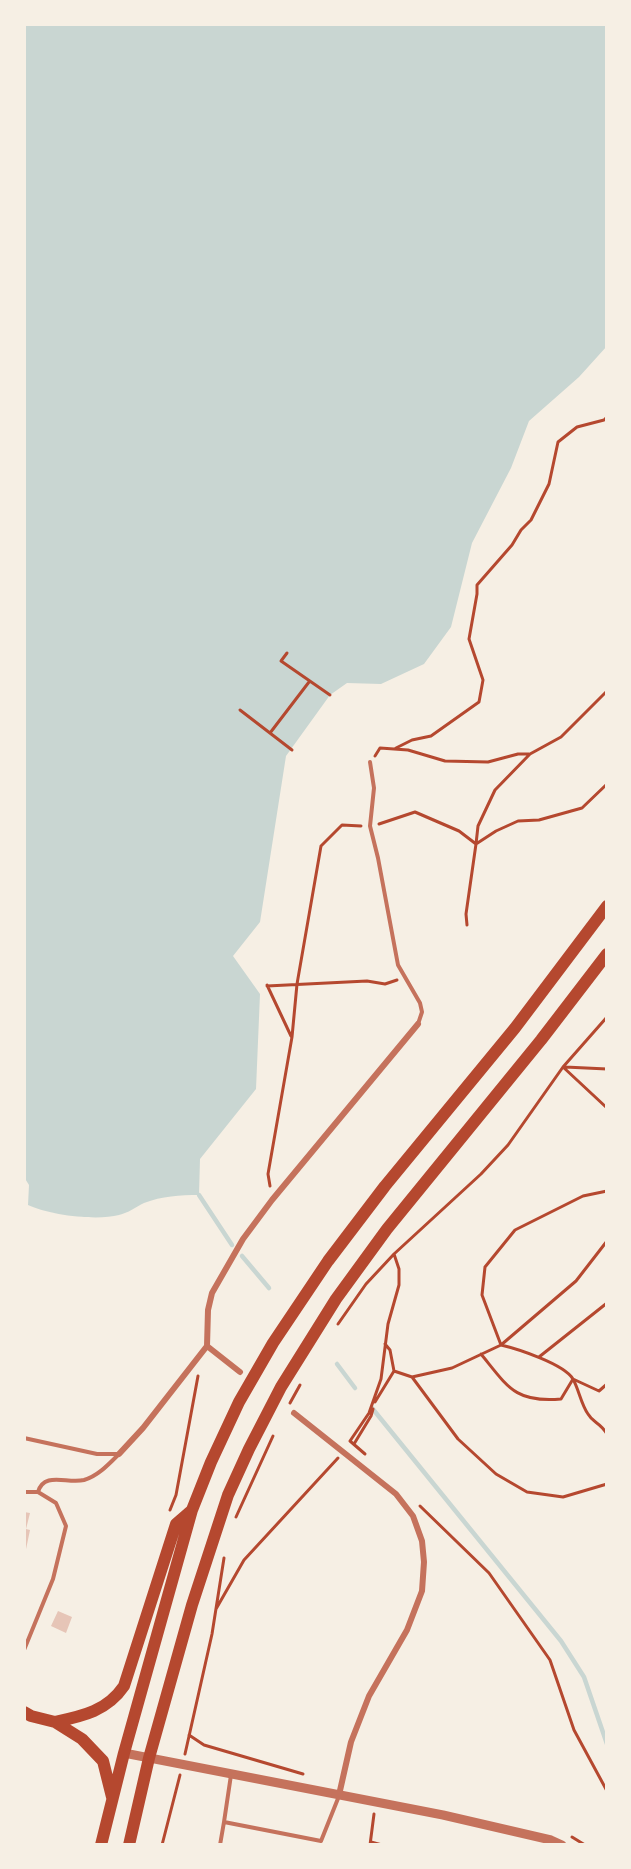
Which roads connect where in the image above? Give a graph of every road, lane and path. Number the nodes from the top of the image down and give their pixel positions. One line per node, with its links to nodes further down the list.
1 (607, 417): 8 (path)
2 (287, 653): 3 (path)
3 (310, 682): 5 (path); 7 (path)
4 (607, 691): 10 (path)
5 (330, 695)
6 (240, 710): 7 (path)
7 (270, 733): 9 (path)
8 (396, 748): 10 (path); 11 (path)
9 (292, 750)
10 (530, 754): 14 (path)
11 (370, 762): 13 (lane)
12 (607, 783): 14 (path)
13 (370, 826): 14 (path); 18 (path); 21 (lane)
14 (476, 844): 16 (path)
15 (607, 906): 54 (highway)
16 (467, 925)
17 (607, 954): 61 (highway)
18 (297, 984): 19 (path); 22 (path); 22 (path)
19 (385, 984)
20 (607, 1017): 23 (path)
21 (418, 1024): 27 (street)
22 (292, 1037): 27 (path)
23 (564, 1067): 24 (path); 25 (path); 30 (path)
24 (607, 1069)
25 (607, 1108)
26 (607, 1191): 32 (path)
27 (272, 1200): 33 (street)
28 (607, 1241): 32 (path)
29 (607, 1303): 35 (path)
30 (336, 1328)
31 (385, 1344): 36 (path)
32 (501, 1345): 34 (path); 35 (path)
33 (207, 1346): 37 (street); 47 (street); 52 (path)
34 (481, 1354): 38 (path); 39 (path)
35 (539, 1357): 39 (path)
36 (394, 1371): 38 (path); 48 (path)
37 (240, 1372)
38 (412, 1377): 49 (path)
39 (573, 1379): 41 (path); 45 (path)
40 (302, 1382): 42 (path)
41 (607, 1384)
42 (287, 1408)
43 (294, 1413): 65 (street)
44 (275, 1432): 55 (path)
45 (607, 1434)
46 (24, 1438): 47 (lane)
47 (119, 1454): 51 (lane)
48 (372, 1460)
49 (607, 1484)
50 (24, 1492): 51 (lane)
51 (38, 1492): 57 (lane)
52 (176, 1495)
53 (414, 1500): 64 (path)
54 (192, 1510): 59 (highway); 60 (highway)
55 (232, 1527)
56 (224, 1557): 62 (path)
57 (24, 1650)
58 (24, 1712): 59 (highway)
59 (55, 1722): 66 (highway)
60 (124, 1753): 61 (street); 66 (highway)
61 (149, 1758): 62 (street); 72 (highway)
62 (182, 1765): 63 (street); 73 (path)
63 (231, 1775): 65 (street); 68 (lane)
64 (607, 1791)
65 (339, 1795): 67 (street); 69 (lane)
66 (112, 1798): 71 (highway)
67 (377, 1802): 70 (path); 76 (street)
68 (224, 1822): 69 (lane); 74 (lane)
69 (319, 1843)
70 (370, 1843): 75 (path)
71 (101, 1845)
72 (129, 1845)
73 (162, 1845)
74 (220, 1845)
75 (382, 1845)
76 (562, 1845)

